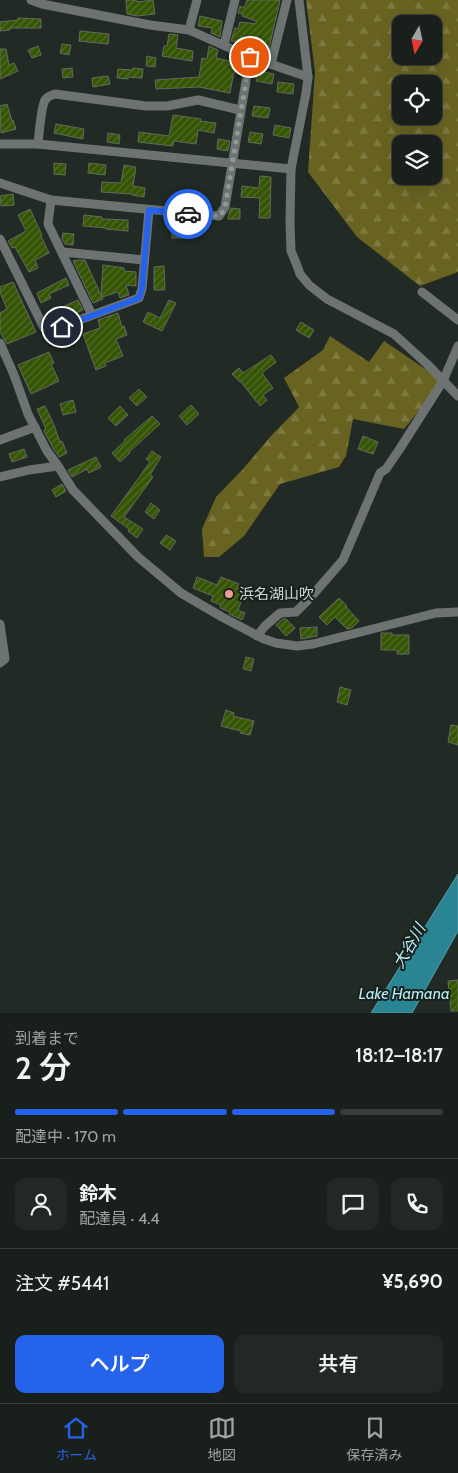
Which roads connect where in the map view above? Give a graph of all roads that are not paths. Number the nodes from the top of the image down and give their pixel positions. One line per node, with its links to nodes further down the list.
1 (31, 0): 6 (street)
2 (197, 0): 6 (street)
3 (235, 0): 7 (street)
4 (287, 0): 9 (street)
5 (299, 0): 10 (street)
6 (189, 30): 7 (street)
7 (224, 45): 8 (street)
8 (250, 57): 9 (street); 11 (street)
9 (271, 64): 10 (street)
10 (308, 77): 15 (street)
11 (240, 110): 13 (street); 14 (street)
12 (0, 144): 13 (street)
13 (38, 144): 14 (street)
14 (233, 164): 15 (street); 18 (street)
15 (291, 169): 27 (street)
16 (0, 183): 17 (street)
17 (52, 200): 18 (street); 20 (street)
18 (149, 210): 21 (street)
19 (0, 239): 23 (street)
20 (62, 252): 21 (street); 23 (street)
21 (144, 260): 23 (street)
22 (422, 292): 24 (street)
23 (92, 315)
24 (458, 320)
25 (0, 343): 29 (street)
26 (458, 346): 27 (street)
27 (443, 380): 28 (street); 35 (street)
28 (458, 396)
29 (35, 427): 30 (street); 31 (street)
30 (0, 440)
31 (58, 466): 32 (street); 35 (street)
32 (0, 477)
33 (458, 612): 35 (street)
34 (0, 624): 36 (street)
35 (257, 636)
36 (0, 663)

